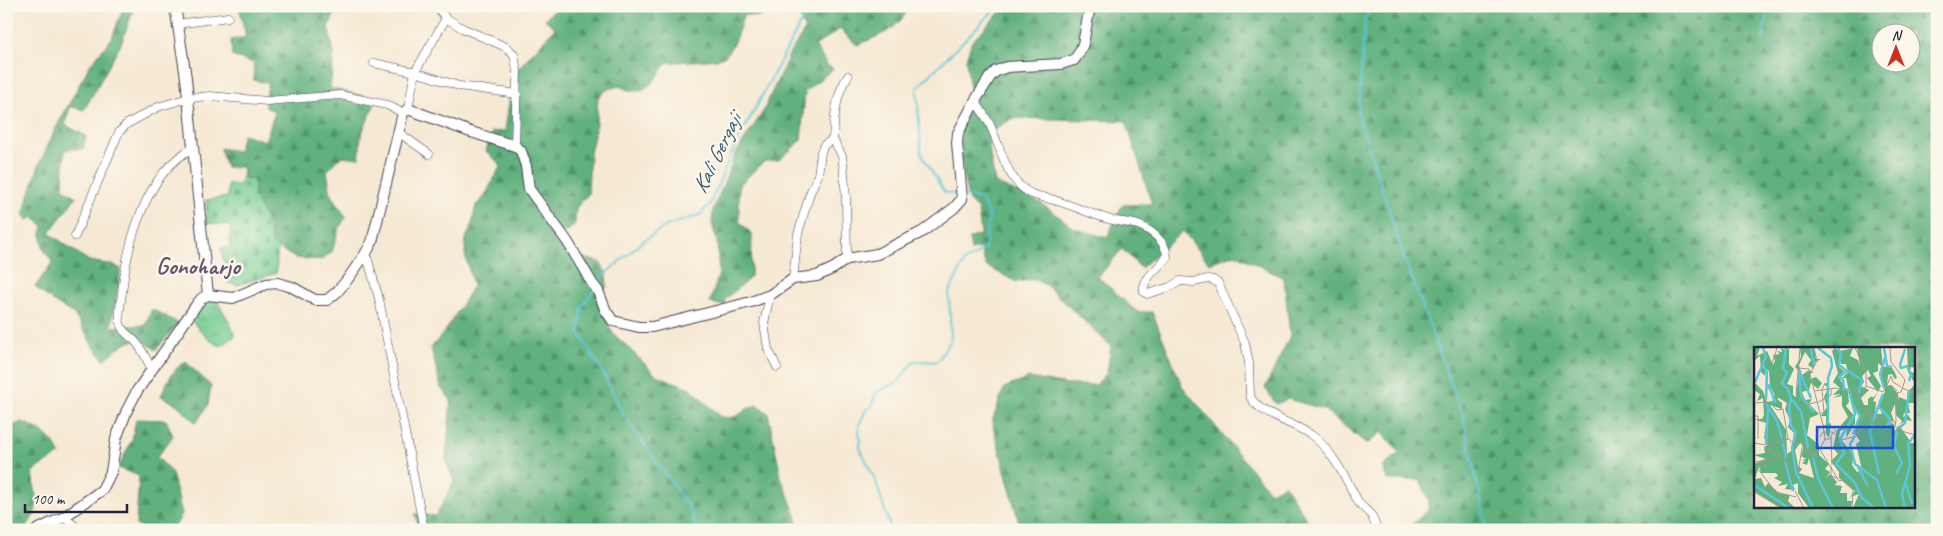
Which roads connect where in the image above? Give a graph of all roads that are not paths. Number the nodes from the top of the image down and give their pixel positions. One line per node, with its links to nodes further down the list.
1 (175, 6): 6 (street)
2 (436, 6): 5 (street)
3 (1090, 6): 12 (street)
4 (228, 17): 6 (street)
5 (446, 18): 8 (street); 10 (street)
6 (178, 24): 11 (street)
7 (374, 63): 8 (street)
8 (415, 72): 10 (street); 13 (street)
9 (848, 76): 15 (street)
10 (516, 94): 16 (street)
11 (188, 98): 13 (street); 17 (street); 19 (street)
12 (975, 101): 21 (street); 31 (street)
13 (405, 111): 14 (street); 16 (street)
14 (398, 132): 18 (street); 20 (street)
15 (833, 139): 21 (street); 22 (street)
16 (515, 146): 24 (street)
17 (193, 148): 23 (street); 26 (street)
18 (429, 154)
19 (75, 236)
20 (366, 253): 23 (street); 30 (street)
21 (846, 259): 22 (street)
22 (793, 279): 24 (street)
23 (208, 295): 26 (street)
24 (770, 295): 25 (street)
25 (777, 366)
26 (152, 370): 27 (street)
27 (64, 517): 28 (street); 29 (street)
28 (37, 530)
29 (80, 530)
30 (424, 530)
31 (1377, 530)

